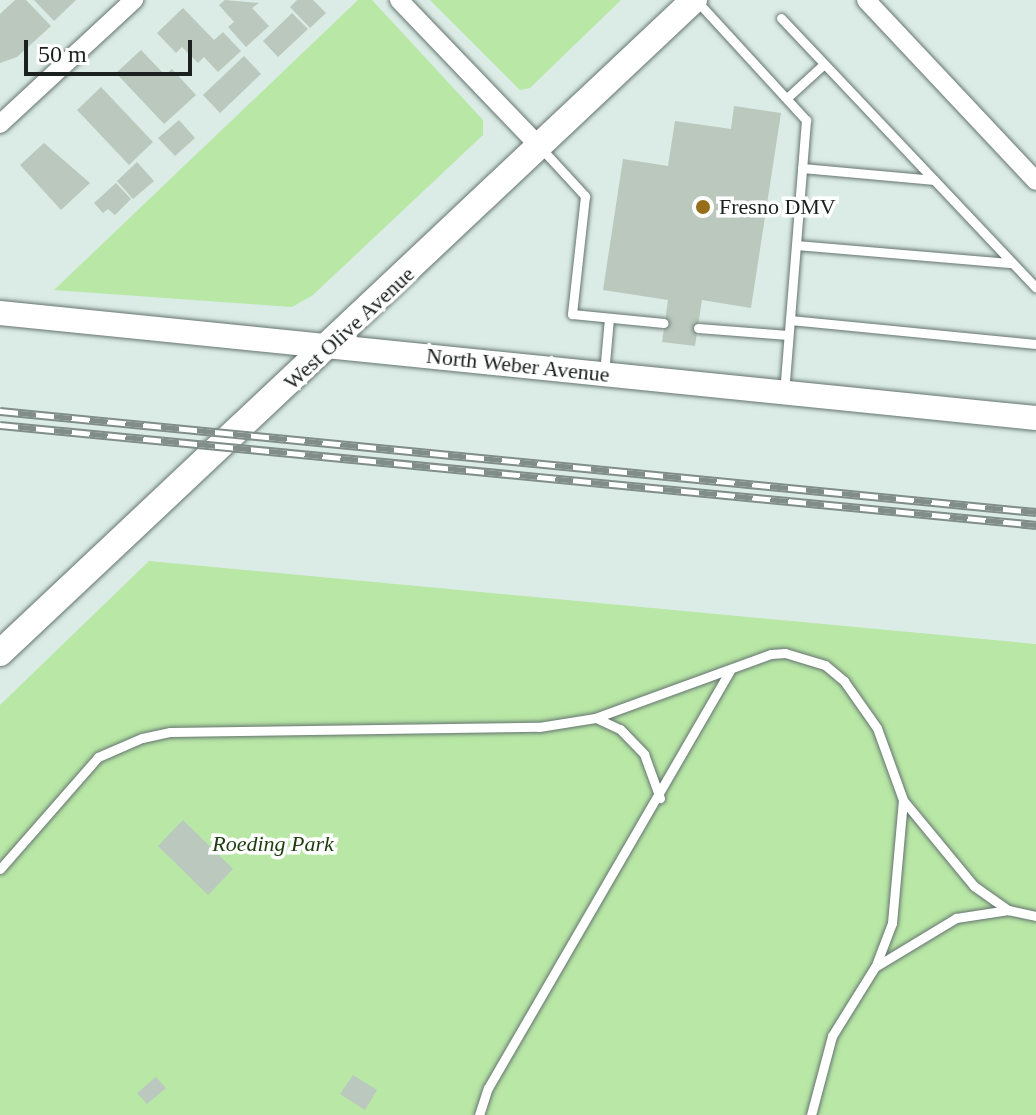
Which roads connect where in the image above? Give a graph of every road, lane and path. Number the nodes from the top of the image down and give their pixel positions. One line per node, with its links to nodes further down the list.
1 (134, 0): 8 (street)
2 (399, 0): 9 (street)
3 (695, 0): 7 (lane); 9 (main road, West Olive Avenue)
4 (866, 0): 12 (street)
5 (781, 18): 6 (lane)
6 (824, 64): 7 (lane); 11 (lane)
7 (788, 97): 10 (lane)
8 (0, 124)
9 (540, 147): 17 (lane); 23 (main road, West Olive Avenue)
10 (802, 168): 11 (lane); 13 (lane)
11 (934, 180): 14 (lane)
12 (1036, 181)
13 (796, 245): 14 (lane); 18 (lane)
14 (1012, 263): 15 (lane)
15 (1036, 288)
16 (0, 313): 23 (street, North Weber Avenue)
17 (609, 318): 19 (lane); 24 (lane)
18 (790, 320): 21 (lane); 22 (lane)
19 (664, 323)
20 (698, 328): 21 (lane)
21 (788, 335): 25 (lane)
22 (1036, 344)
23 (330, 346): 24 (street, North Weber Avenue); 27 (main road, West Olive Avenue)
24 (604, 374): 25 (street, North Weber Avenue)
25 (784, 392): 26 (street, North Weber Avenue)
26 (1036, 418)
27 (0, 653)
28 (730, 671): 29 (lane); 30 (lane); 31 (lane)
29 (595, 718): 30 (lane); 32 (lane)
30 (660, 798): 36 (lane)
31 (903, 800): 33 (lane); 35 (lane)
32 (0, 869)
33 (1008, 910): 34 (lane); 35 (lane)
34 (1036, 916)
35 (875, 967): 37 (lane)
36 (479, 1115)
37 (811, 1115)

